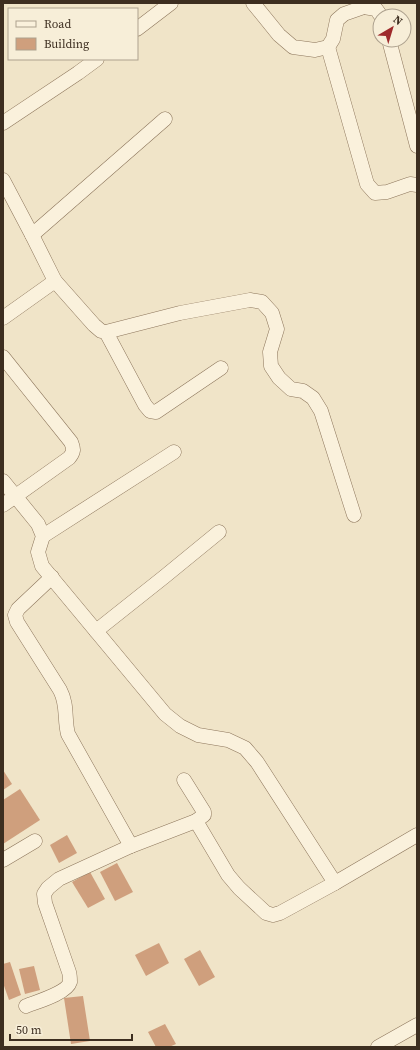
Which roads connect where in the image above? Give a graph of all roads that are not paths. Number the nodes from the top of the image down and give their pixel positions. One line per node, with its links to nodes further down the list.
1 (171, 3): 4 (street)
2 (253, 3): 5 (street)
3 (372, 8): 5 (street)
4 (138, 28)
5 (328, 47): 12 (street)
6 (391, 48): 10 (street)
7 (96, 60): 9 (street)
8 (164, 120): 13 (street)
9 (3, 123)
10 (417, 146)
11 (3, 180): 13 (street)
12 (417, 186)
13 (32, 235): 14 (street)
14 (55, 281): 15 (street); 16 (street)
15 (3, 318)
16 (106, 332): 18 (street); 23 (street)
17 (3, 357): 21 (street)
18 (221, 368)
19 (174, 452): 25 (street)
20 (3, 481): 21 (street)
21 (16, 496): 22 (street); 25 (street)
22 (3, 505)
23 (354, 516)
24 (219, 532): 27 (street)
25 (43, 536): 26 (street)
26 (52, 577): 27 (street); 32 (street)
27 (96, 631): 34 (street)
28 (184, 780): 29 (street)
29 (196, 821): 32 (street); 34 (street)
30 (417, 835): 34 (street)
31 (35, 841): 33 (street)
32 (131, 846): 35 (street)
33 (3, 860)
34 (335, 883)
35 (26, 1006)
36 (417, 1025): 37 (street)
37 (378, 1047)

